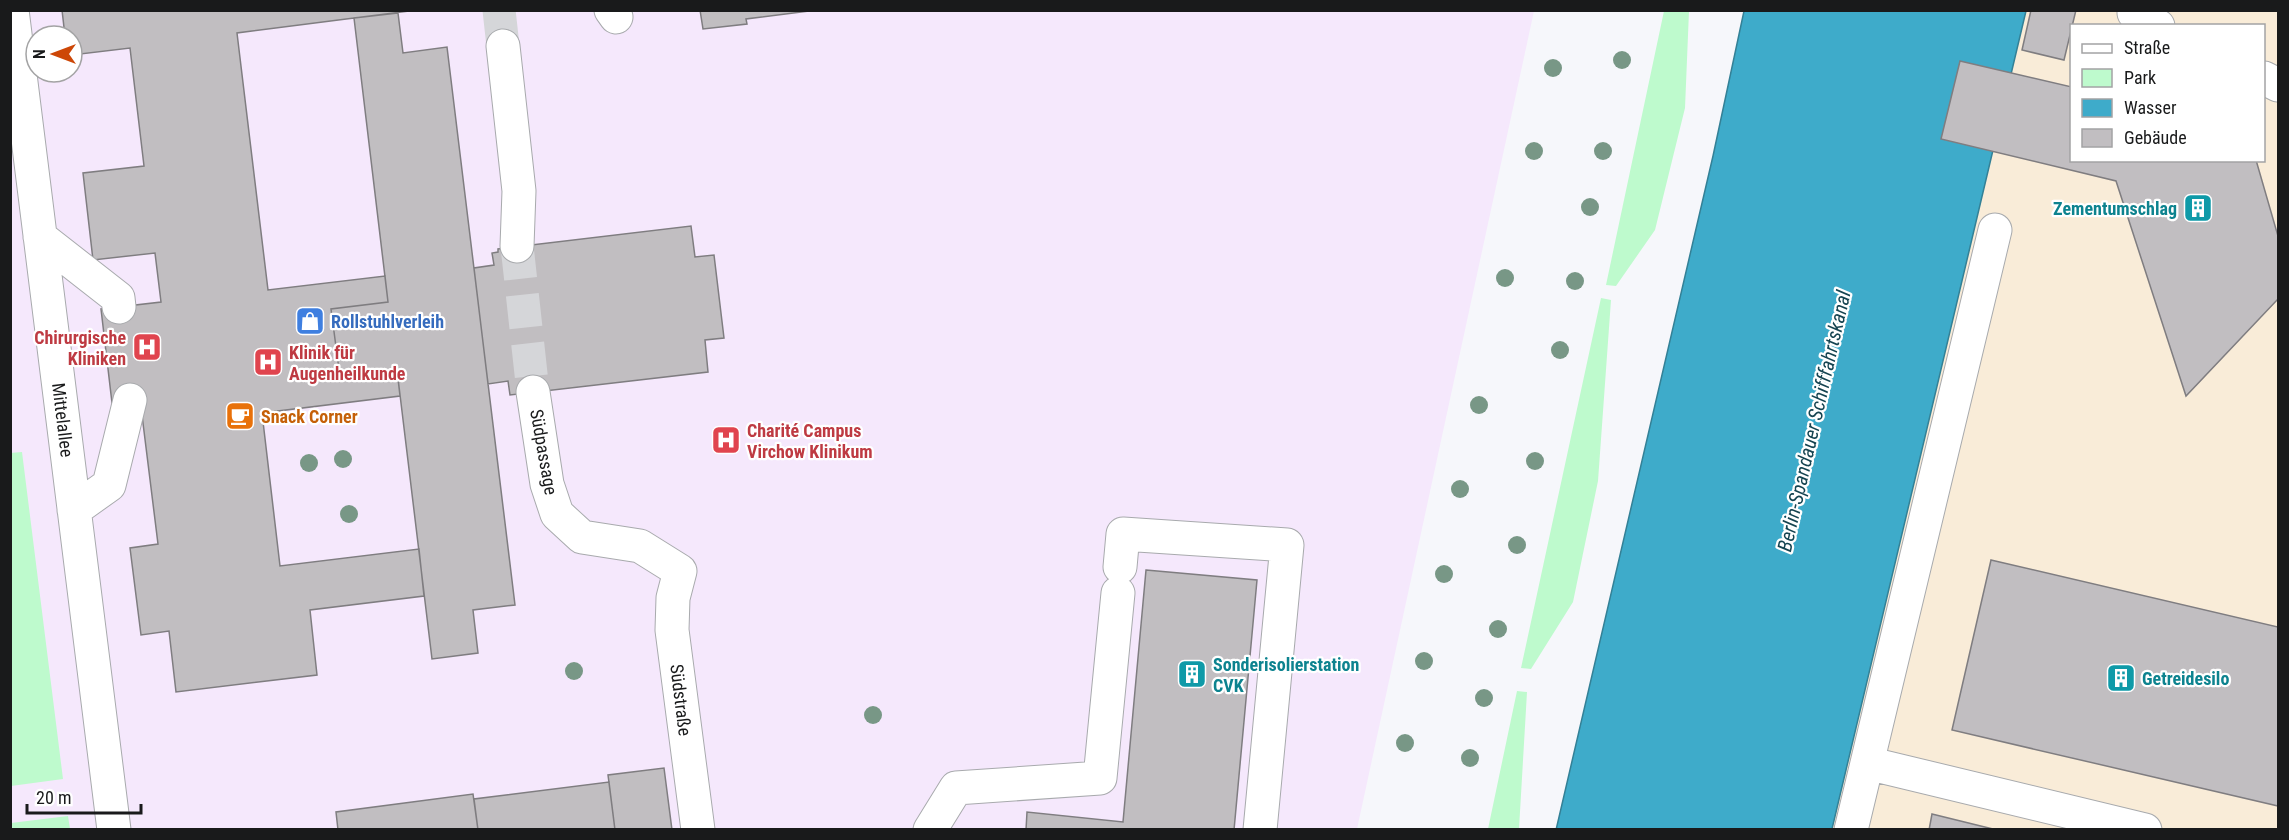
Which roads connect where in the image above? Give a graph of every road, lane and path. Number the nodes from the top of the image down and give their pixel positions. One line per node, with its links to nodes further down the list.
1 (12, 10): 4 (lane, Mittelallee)
2 (503, 46): 5 (lane)
3 (1995, 230): 11 (lane)
4 (40, 237): 6 (lane); 9 (lane, Mittelallee)
5 (517, 246)
6 (119, 307)
7 (533, 392): 10 (lane, Südpassage)
8 (130, 400): 9 (lane)
9 (74, 510): 12 (lane, Mittelallee)
10 (680, 571): 13 (lane, Südstraße)
11 (1867, 763): 16 (lane); 17 (lane)
12 (114, 830)
13 (698, 830)
14 (930, 830): 15 (lane)
15 (1260, 830)
16 (1851, 830)
17 (2145, 830)

